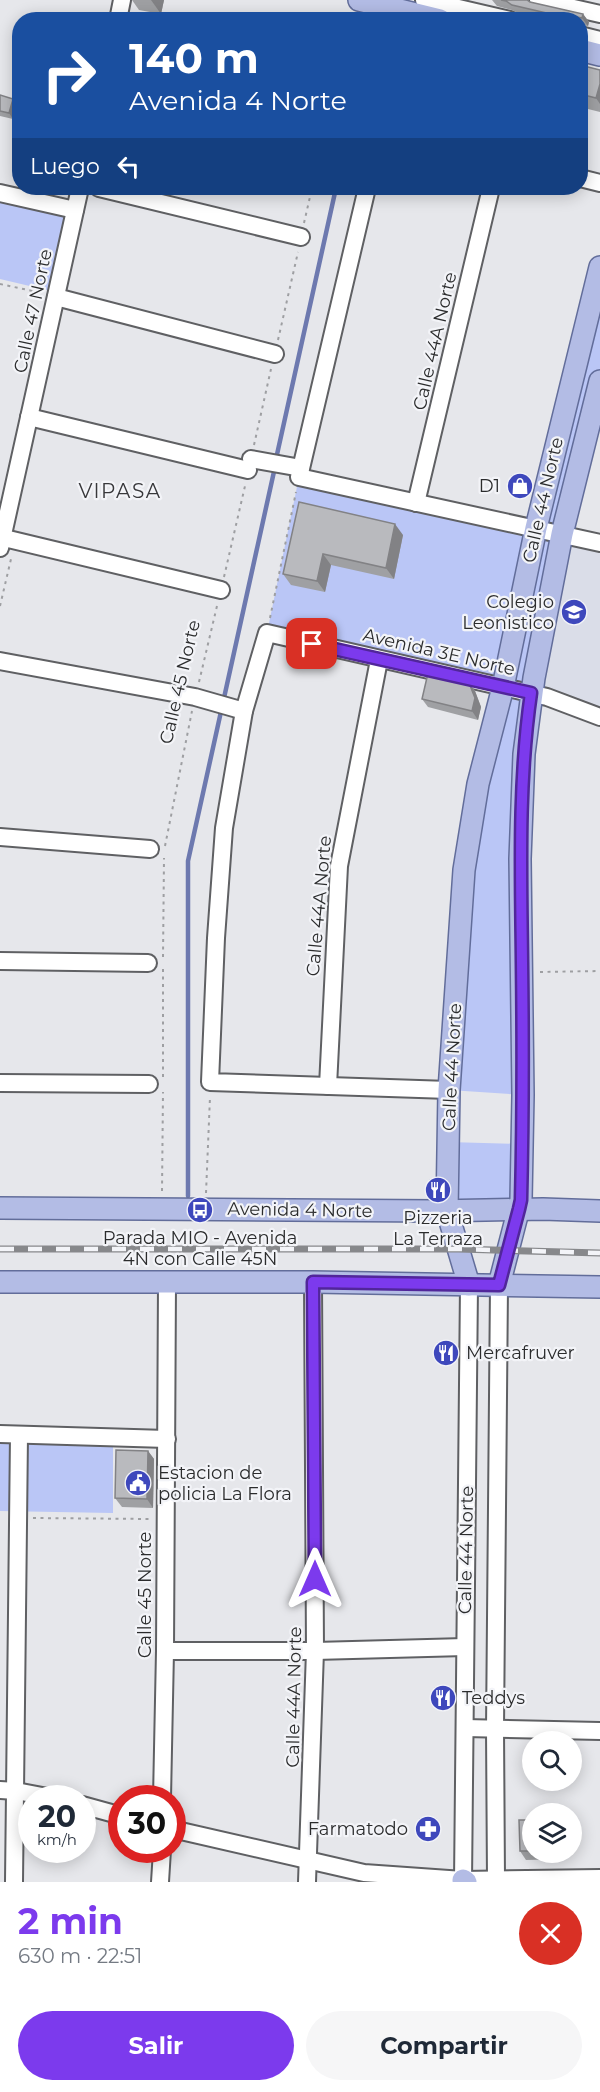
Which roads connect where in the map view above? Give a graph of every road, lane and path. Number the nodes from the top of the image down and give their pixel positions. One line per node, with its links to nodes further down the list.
1 (359, 0): 4 (main road)
2 (424, 0): 5 (street)
3 (538, 0): 6 (street)
4 (408, 12)
5 (476, 12)
6 (600, 14)
7 (0, 193): 13 (street)
8 (78, 195): 13 (street, Calle 47 Norte)
9 (128, 195): 14 (street)
10 (310, 195): 14 (path, Calle 45 Norte)
11 (365, 195): 22 (street)
12 (489, 195): 23 (street, Calle 44A Norte)
13 (75, 210): 17 (street, Calle 47 Norte)
14 (301, 237): 18 (path, Calle 45 Norte)
15 (600, 267): 24 (main road, Calle 44 Norte)
16 (0, 284): 17 (path)
17 (51, 295): 18 (street); 20 (street, Calle 47 Norte)
18 (274, 354): 21 (path, Calle 45 Norte)
19 (600, 381): 25 (main road, Calle 44 Norte)
20 (29, 417): 21 (street); 26 (street, Calle 47 Norte)
21 (249, 465): 22 (street); 28 (path, Calle 45 Norte)
22 (296, 471): 23 (street); 29 (path)
23 (416, 503): 24 (street)
24 (536, 528): 25 (street); 32 (main road, Calle 44 Norte)
25 (562, 534): 27 (street); 33 (main road, Calle 44 Norte)
26 (1, 541): 28 (street)
27 (600, 543)
28 (221, 590): 34 (path, Calle 45 Norte)
29 (267, 633): 30 (street, Avenida 3E Norte); 35 (street)
30 (379, 660): 32 (street, Avenida 3E Norte); 46 (street, Calle 44A Norte)
31 (0, 661): 34 (street)
32 (503, 687): 33 (street, Avenida 3E Norte); 47 (main road, Calle 44 Norte)
33 (531, 693): 36 (street, Avenida 3E Norte); 42 (main road, Calle 44 Norte)
34 (200, 699): 35 (street); 45 (path, Calle 45 Norte)
35 (244, 711): 43 (street)
36 (600, 717)
37 (0, 837): 38 (street)
38 (150, 849)
39 (0, 961): 40 (street)
40 (148, 963)
41 (600, 971): 42 (path)
42 (522, 973): 51 (main road, Calle 44 Norte)
43 (210, 1082): 46 (street); 49 (path)
44 (0, 1083): 45 (street)
45 (158, 1083): 48 (path, Calle 45 Norte)
46 (328, 1086): 47 (street)
47 (450, 1090): 52 (main road, Calle 44 Norte)
48 (162, 1194)
49 (206, 1195)
50 (0, 1208): 52 (main road, Avenida 4 Norte)
51 (519, 1209): 52 (main road, Avenida 4 Norte); 53 (main road, Avenida 4 Norte); 58 (main road, Calle 44 Norte)
52 (447, 1211): 57 (main road, Calle 44 Norte)
53 (600, 1211)
54 (0, 1282): 56 (main road)
55 (313, 1282): 56 (main road); 57 (main road); 67 (street, Calle 44A Norte)
56 (167, 1283): 62 (street, Calle 45 Norte)
57 (469, 1285): 58 (main road); 65 (street, Calle 44 Norte)
58 (499, 1285): 59 (main road); 69 (street, Calle 44 Norte)
59 (600, 1287)
60 (0, 1434): 61 (street)
61 (19, 1435): 62 (street); 63 (street)
62 (166, 1439): 64 (street, Calle 45 Norte)
63 (19, 1517): 64 (path); 72 (street)
64 (165, 1519): 66 (street, Calle 45 Norte)
65 (465, 1647): 67 (street); 68 (street, Calle 44 Norte)
66 (165, 1651): 67 (street); 71 (street, Calle 45 Norte)
67 (315, 1651): 74 (street, Calle 44A Norte)
68 (465, 1728): 69 (street); 78 (street, Calle 44 Norte)
69 (495, 1729): 70 (street); 77 (street, Calle 44 Norte)
70 (600, 1731)
71 (162, 1785)
72 (8, 1790): 79 (street)
73 (186, 1832): 74 (street)
74 (309, 1862): 78 (street); 81 (street, Calle 44A Norte)
75 (161, 1863): 80 (street)
76 (600, 1878): 77 (street)
77 (496, 1880): 78 (street)
78 (464, 1881)
79 (15, 1882)
80 (160, 1882)
81 (307, 1882)

